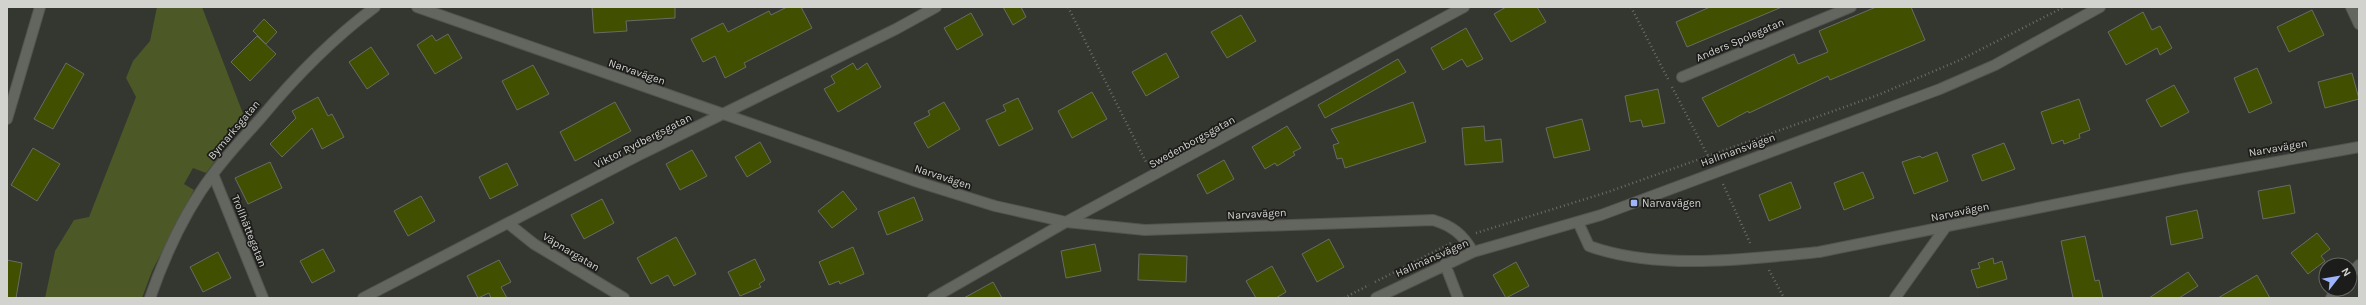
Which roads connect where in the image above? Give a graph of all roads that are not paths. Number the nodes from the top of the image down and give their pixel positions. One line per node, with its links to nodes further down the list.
1 (40, 7): 13 (street)
2 (375, 7): 15 (street, Bymarksgatan)
3 (417, 7): 12 (street, Narvavägen)
4 (936, 7): 12 (street, Viktor Rydbergsgatan)
5 (1464, 7): 16 (street, Swedenborgsgatan)
6 (1851, 7): 11 (street, Anders Spolegatan)
7 (2100, 7): 9 (street, Hallmansvägen)
8 (2351, 7): 10 (street)
9 (2087, 10): 17 (street, Hallmansvägen)
10 (2359, 24)
11 (1682, 77)
12 (723, 115): 16 (street, Narvavägen); 18 (street, Viktor Rydbergsgatan)
13 (7, 119)
14 (2359, 147): 19 (street, Narvavägen)
15 (213, 174): 22 (street, Bymarksgatan); 23 (street, Trollhättegatan)
16 (1066, 222): 20 (street, Narvavägen); 26 (street, Swedenborgsgatan)
17 (1578, 222): 19 (street, Narvavägen); 20 (street, Hallmansvägen)
18 (509, 224): 24 (street, Viktor Rydbergsgatan); 25 (street, Väpnargatan)
19 (1945, 228): 29 (street)
20 (1473, 252): 21 (street, Hallmansvägen)
21 (1445, 264): 27 (street, Hallmansvägen); 28 (street)
22 (150, 298)
23 (263, 298)
24 (363, 298)
25 (624, 298)
26 (933, 298)
27 (1376, 298)
28 (1458, 298)
29 (1895, 298)

